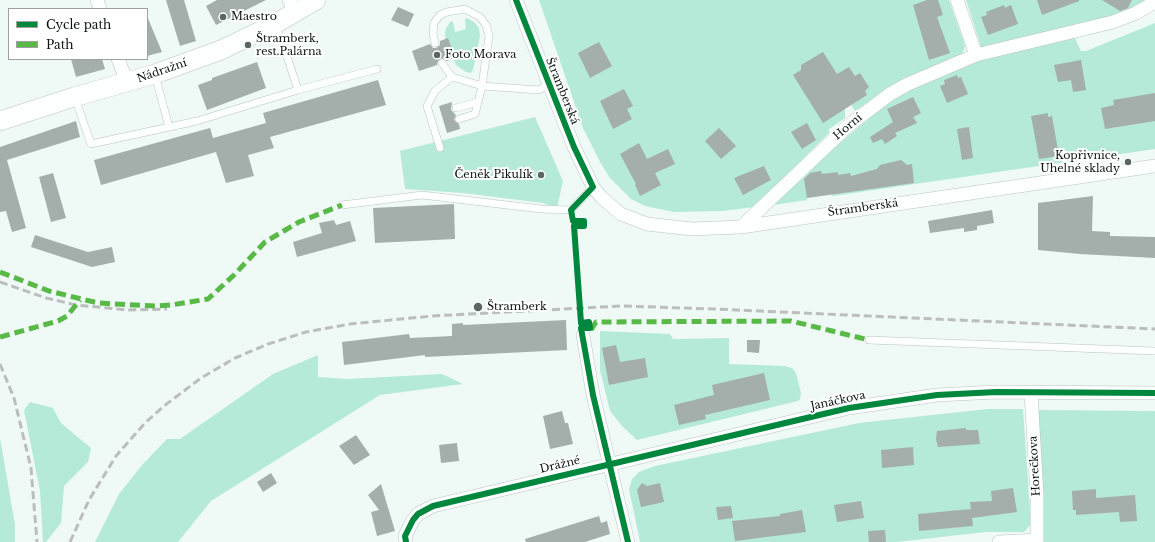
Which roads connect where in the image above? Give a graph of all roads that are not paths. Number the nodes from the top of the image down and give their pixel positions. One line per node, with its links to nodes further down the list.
1 (316, 0): 5 (main road, Nádražní)
2 (516, 0): 15 (street, Štramberská)
3 (957, 0): 8 (street)
4 (1155, 2): 8 (street, Horní)
5 (292, 6): 6 (main road, Nádražní)
6 (273, 25): 12 (main road, Nádražní); 17 (lane)
7 (435, 43): 16 (lane)
8 (976, 55): 28 (street, Horní)
9 (118, 60): 14 (street)
10 (442, 63): 13 (lane)
11 (377, 69): 17 (lane)
12 (155, 74): 14 (main road, Nádražní); 23 (lane)
13 (452, 77): 16 (lane); 24 (lane)
14 (127, 82): 18 (main road, Nádražní)
15 (549, 84): 16 (lane); 26 (street, Štramberská)
16 (482, 86): 19 (lane)
17 (298, 90): 23 (lane)
18 (74, 97): 22 (main road, Nádražní); 23 (lane)
19 (478, 102): 20 (lane); 21 (lane)
20 (456, 108)
21 (459, 119)
22 (0, 121)
23 (169, 127)
24 (440, 148)
25 (1155, 166): 28 (street, Štramberská)
26 (593, 187): 27 (lane); 28 (street, Štramberská)
27 (342, 205)
28 (741, 227)
29 (583, 335): 34 (street)
30 (870, 340): 31 (lane)
31 (1155, 351)
32 (1031, 392): 33 (street, Janáčkova); 34 (street, Janáčkova); 35 (street, Horečkova)
33 (1155, 393)
34 (611, 464): 36 (street, Drážné); 37 (street)
35 (1037, 541): 38 (street, Horečkova)
36 (406, 542)
37 (628, 542)
38 (999, 542)

